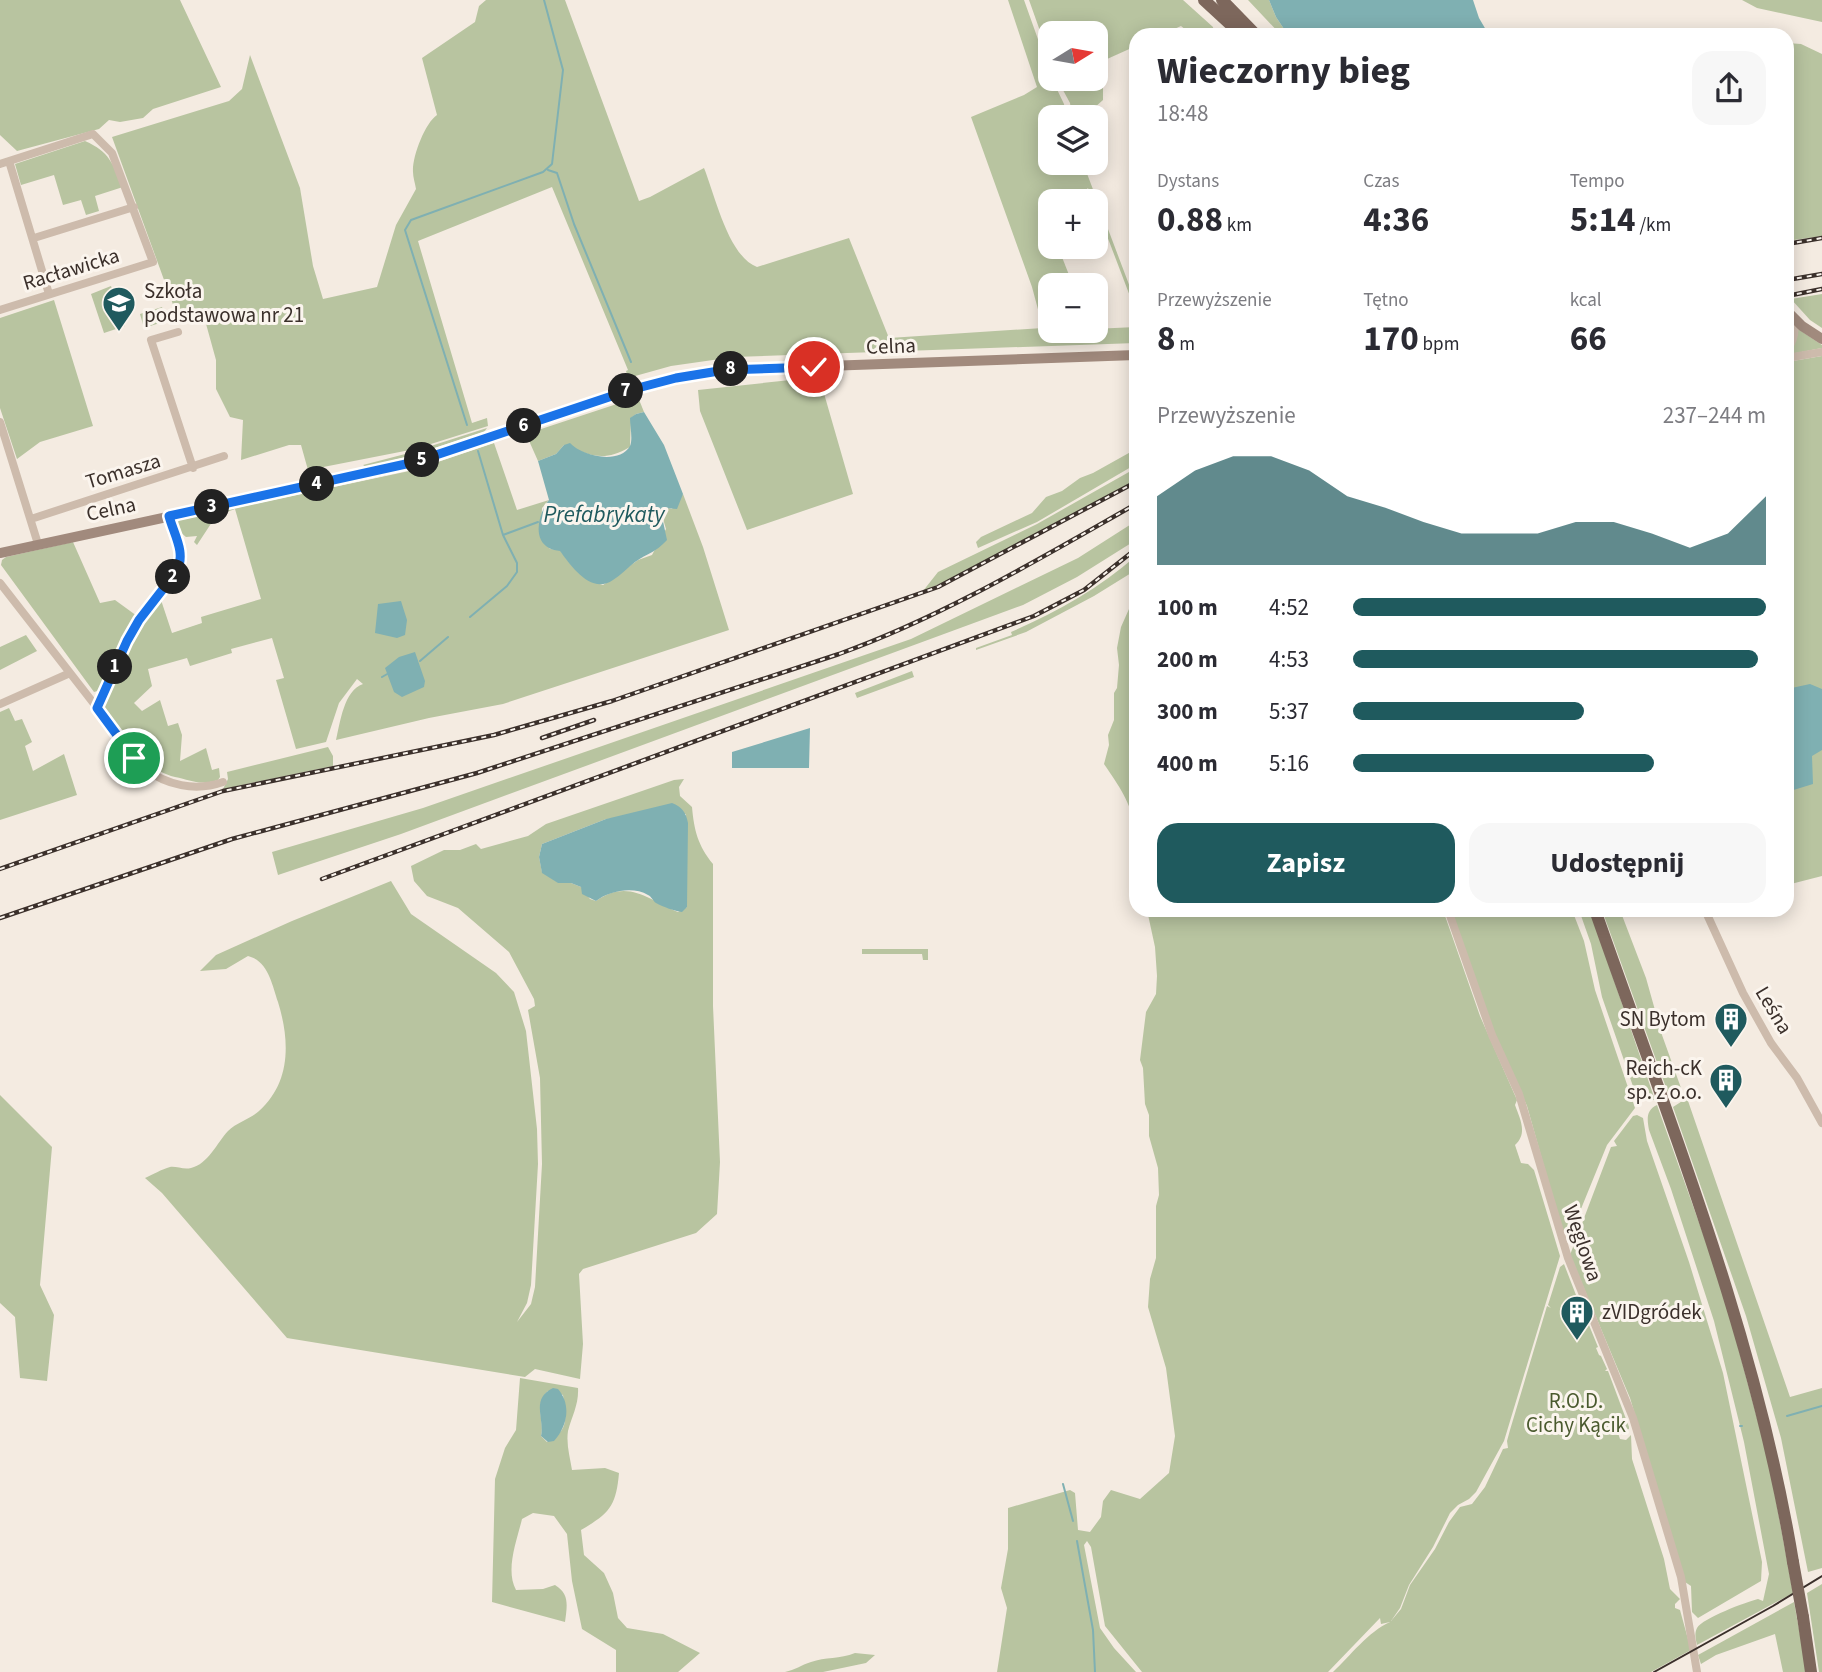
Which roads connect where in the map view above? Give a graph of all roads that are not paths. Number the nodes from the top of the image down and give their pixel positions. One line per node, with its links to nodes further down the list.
1 (1204, 0): 3 (main road)
2 (1222, 0): 4 (main road)
3 (1234, 28)
4 (1249, 28)
5 (9, 161): 6 (street); 7 (street); 8 (street)
6 (0, 164)
7 (134, 207): 8 (street); 9 (street, Racławicka)
8 (34, 238): 9 (street)
9 (50, 294): 10 (street, Racławicka)
10 (0, 310)
11 (1794, 317): 13 (street)
12 (178, 332): 19 (street)
13 (1822, 339)
14 (1822, 352): 16 (street)
15 (1129, 355): 20 (street, Celna)
16 (1794, 357)
17 (0, 422): 21 (street)
18 (224, 456): 19 (street, Tomasza)
19 (193, 468): 21 (street, Tomasza)
20 (169, 516): 22 (street, Celna); 27 (street)
21 (31, 519): 22 (street)
22 (38, 544): 23 (street, Celna)
23 (0, 553)
24 (0, 583): 25 (street)
25 (70, 673): 26 (street); 27 (street)
26 (0, 704)
27 (97, 708): 28 (street)
28 (223, 782)
29 (1450, 917): 33 (street, Węglowa)
30 (1597, 917): 34 (main road, bridge)
31 (1708, 917): 32 (street, Leśna)
32 (1822, 1123)
33 (1697, 1672)
34 (1811, 1672)

